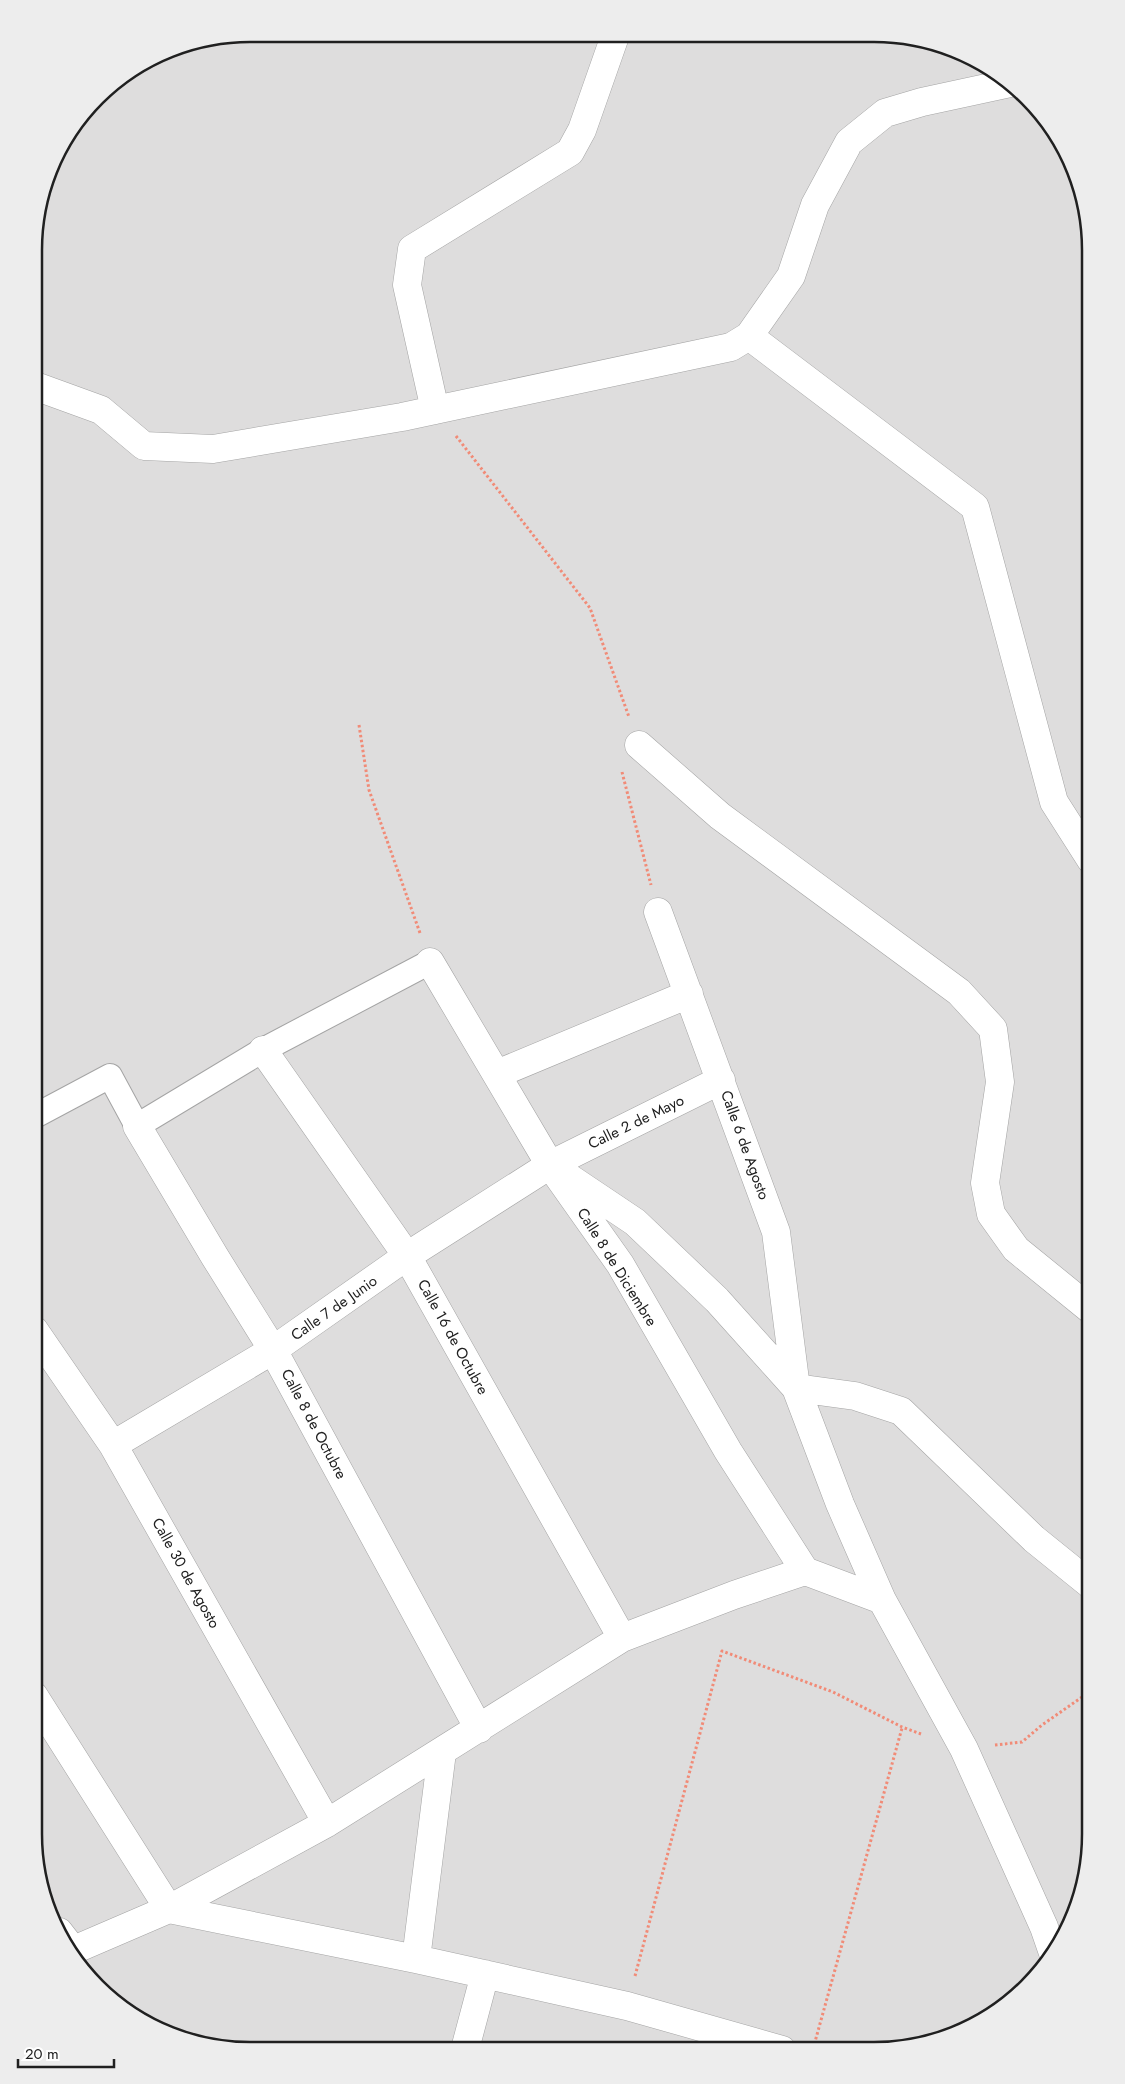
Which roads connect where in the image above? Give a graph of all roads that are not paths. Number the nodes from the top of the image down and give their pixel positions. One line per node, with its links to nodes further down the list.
1 (613, 42): 5 (street)
2 (1001, 85): 3 (street)
3 (749, 336): 5 (street); 7 (street)
4 (42, 389): 5 (street)
5 (435, 410)
6 (640, 745): 18 (street)
7 (1082, 846)
8 (658, 912): 10 (street, Calle 6 de Agosto)
9 (430, 962): 11 (street); 12 (street, Calle 8 de Diciembre)
10 (689, 994): 12 (street); 13 (street, Calle 6 de Agosto)
11 (263, 1050): 15 (street); 17 (street, Calle 16 de Octubre)
12 (497, 1074): 16 (street, Calle 8 de Diciembre)
13 (721, 1080): 16 (street, Calle 2 de Mayo); 21 (street, Calle 6 de Agosto)
14 (42, 1112): 15 (street)
15 (137, 1126): 20 (street, Calle 8 de Octubre)
16 (550, 1165): 17 (street, Calle 7 de Junio); 21 (street); 23 (street, Calle 8 de Diciembre)
17 (407, 1256): 20 (street, Calle 7 de Junio); 26 (street, Calle 16 de Octubre)
18 (1082, 1303)
19 (42, 1344): 22 (street, Calle 30 de Agosto)
20 (273, 1350): 22 (street, Calle 7 de Junio); 28 (street, Calle 8 de Octubre)
21 (796, 1388): 24 (street); 25 (street)
22 (113, 1444): 30 (street, Calle 30 de Agosto)
23 (805, 1572): 25 (street); 26 (street)
24 (1082, 1578)
25 (882, 1600): 33 (street)
26 (622, 1638): 28 (street)
27 (42, 1709): 31 (street)
28 (479, 1729): 29 (street)
29 (442, 1752): 30 (street); 34 (street)
30 (327, 1823): 31 (street)
31 (169, 1909): 32 (street); 34 (street)
32 (73, 1943)
33 (1050, 1944)
34 (416, 1959): 35 (street)
35 (485, 1974): 36 (street); 37 (street)
36 (467, 2042)
37 (754, 2042)

